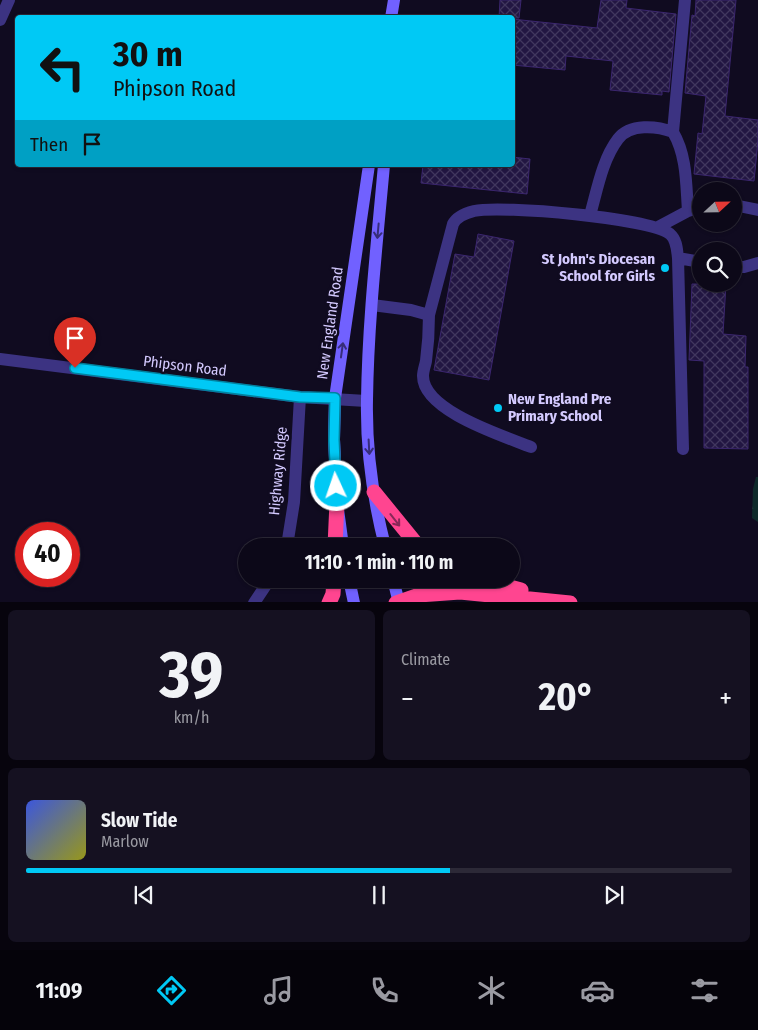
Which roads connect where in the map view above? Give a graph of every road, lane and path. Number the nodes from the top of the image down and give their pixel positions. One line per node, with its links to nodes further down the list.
1 (9, 0): 6 (street)
2 (396, 0): 4 (street); 5 (street)
3 (685, 0): 7 (street)
4 (393, 15)
5 (396, 15)
6 (0, 20)
7 (673, 132): 14 (street); 15 (street)
8 (369, 167): 17 (street, New England Road)
9 (384, 167): 10 (street)
10 (380, 205): 17 (street); 22 (street, one-way to 22)
11 (742, 207): 13 (street)
12 (692, 210): 14 (street)
13 (758, 210)
14 (688, 211): 16 (street)
15 (590, 215): 16 (street); 23 (street)
16 (658, 227): 18 (street)
17 (359, 231): 26 (street, New England Road, one-way to 17)
18 (678, 258): 19 (street); 29 (street)
19 (692, 260)
20 (758, 264): 21 (street)
21 (742, 267)
22 (372, 305): 23 (street); 27 (street)
23 (429, 315): 28 (street)
24 (0, 358): 25 (street, Phipson Road)
25 (300, 397): 26 (street, Phipson Road); 32 (street, Highway Ridge)
26 (335, 398): 27 (street, Phipson Road); 31 (street, New England Road)
27 (366, 401): 30 (street, one-way to 30)
28 (531, 447)
29 (683, 449)
30 (374, 492): 35 (street); 36 (highway, one-way to 36)
31 (337, 502): 33 (highway); 34 (street, New England Road)
32 (288, 538)
33 (335, 538)
34 (342, 538)
35 (383, 538)
36 (411, 538)
37 (264, 588): 42 (street)
38 (333, 588): 43 (highway)
39 (351, 588): 44 (street)
40 (395, 588): 45 (street)
41 (513, 588): 46 (highway)
42 (254, 602)
43 (330, 602)
44 (354, 602)
45 (398, 602): 46 (highway)
46 (567, 602)

